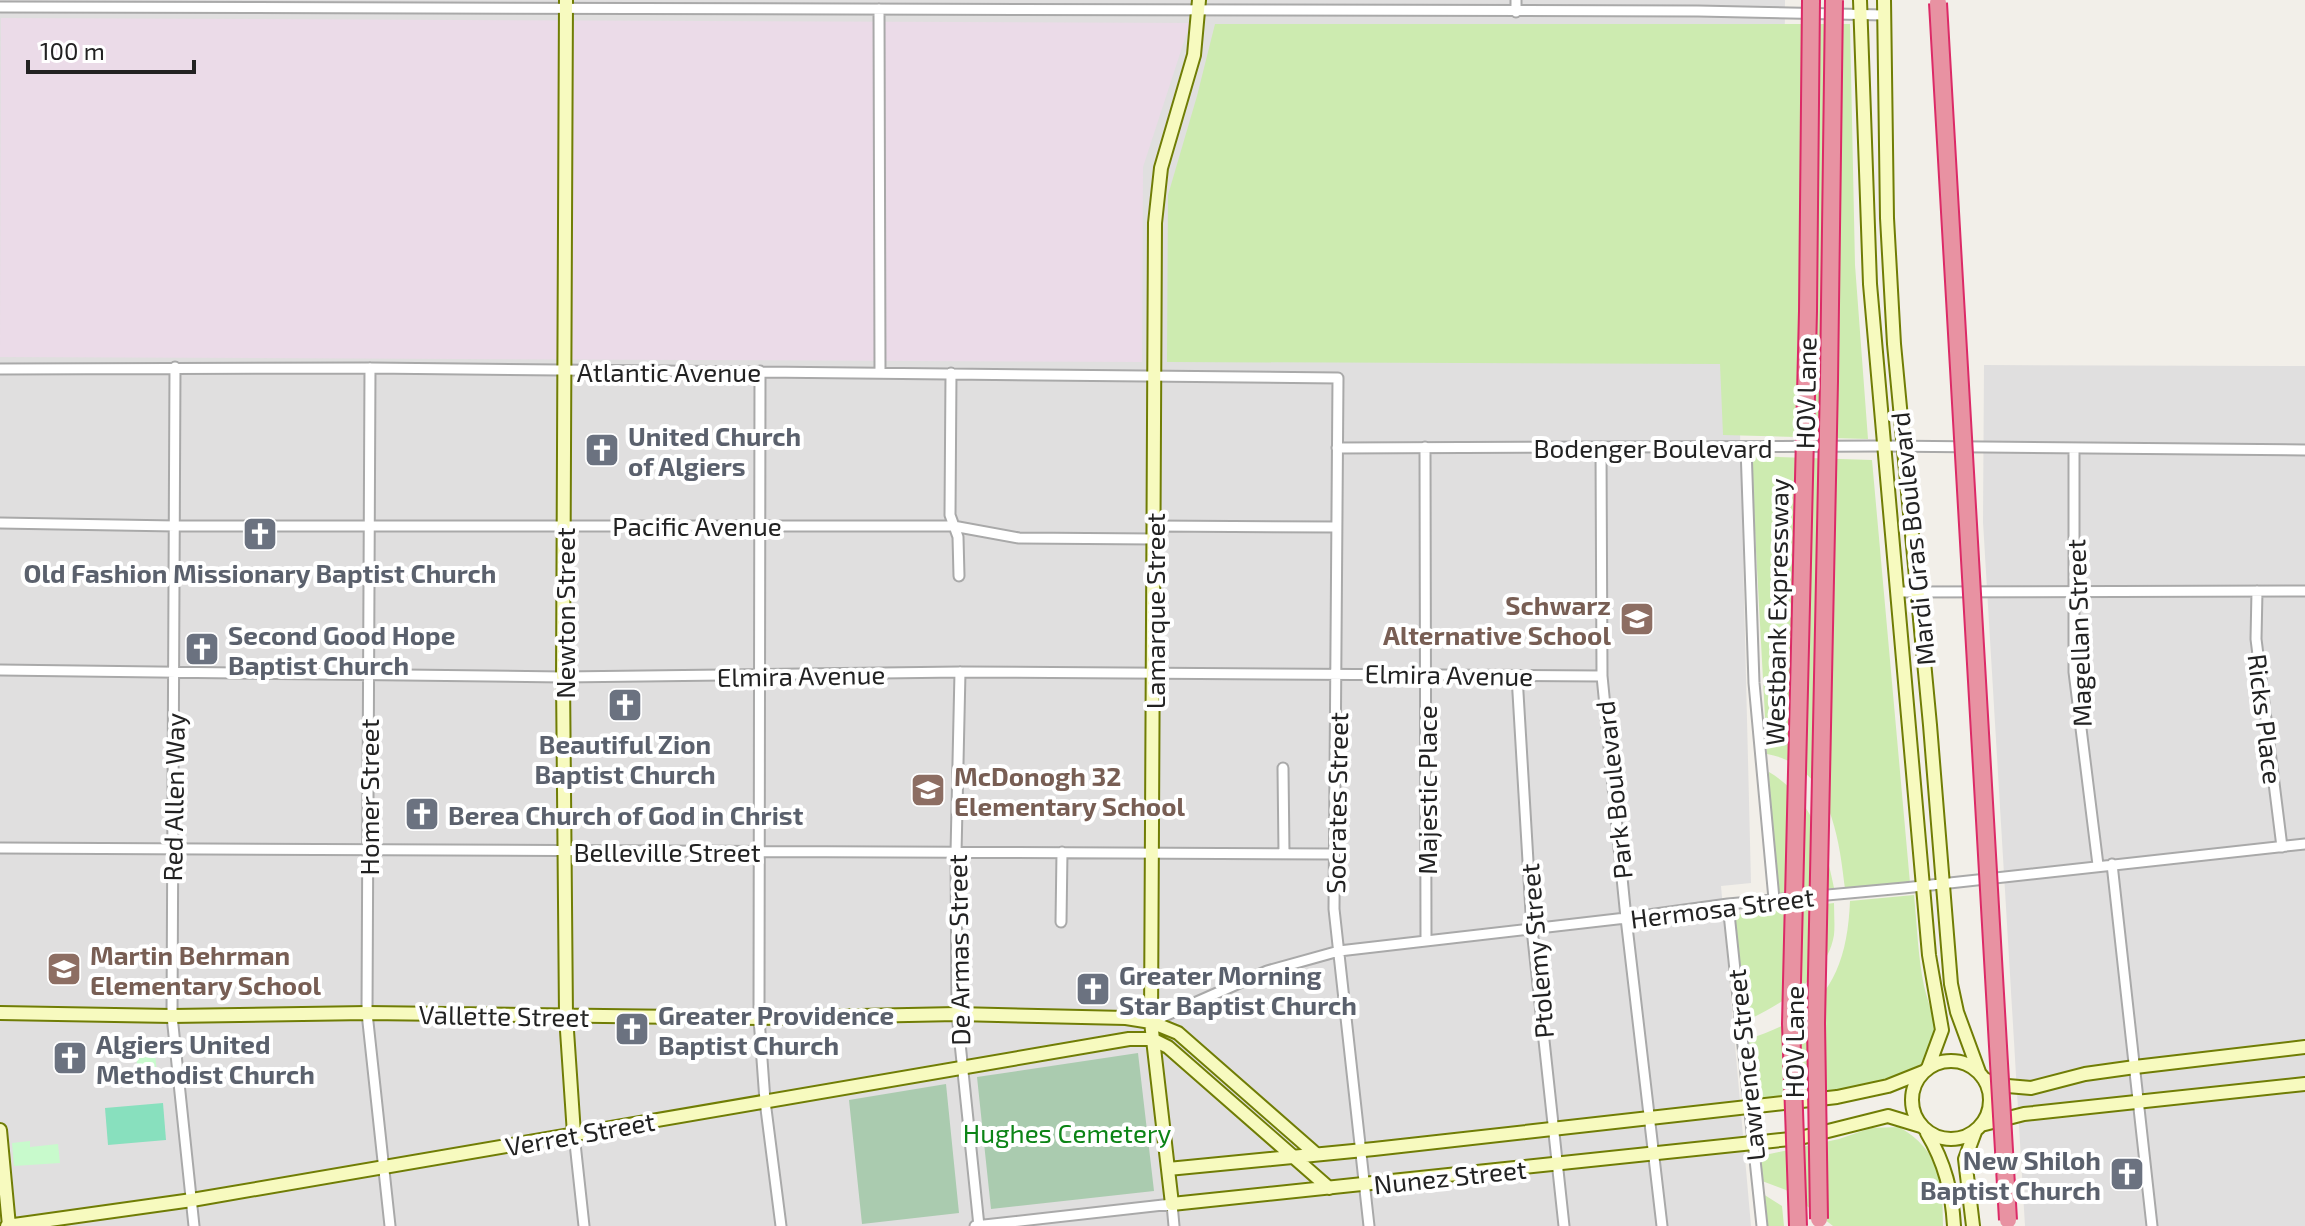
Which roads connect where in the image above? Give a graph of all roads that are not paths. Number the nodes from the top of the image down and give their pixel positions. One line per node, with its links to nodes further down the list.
1 (1516, 0): 17 (street)
2 (1811, 0): 133 (highway, Westbank Expressway, bridge)
3 (1834, 0): 120 (highway, HOV Lane, bridge)
4 (1884, 0): 18 (street, Mardi Gras Boulevard)
5 (1938, 3): 121 (highway, bridge)
6 (174, 4): 7 (street); 14 (street)
7 (370, 4): 8 (street)
8 (566, 4): 9 (street); 22 (street, Newton Street)
9 (758, 4): 16 (street)
10 (952, 5): 13 (street); 16 (street)
11 (1336, 5): 13 (street); 17 (street)
12 (1698, 5): 15 (street); 17 (street)
13 (1199, 6): 26 (street, Lamarque Street)
14 (0, 7)
15 (1860, 7): 18 (street); 28 (street, Mardi Gras Boulevard)
16 (879, 9): 24 (street)
17 (1516, 12)
18 (1884, 15): 29 (street, Mardi Gras Boulevard)
19 (175, 367): 20 (street, Atlantic Avenue); 21 (street, Atlantic Avenue); 40 (street, Red Allen Way)
20 (370, 368): 22 (street, Atlantic Avenue); 37 (street, Homer Street)
21 (0, 369)
22 (565, 371): 23 (street, Atlantic Avenue); 38 (street, Newton Street)
23 (760, 371): 24 (street, Atlantic Avenue); 39 (street)
24 (880, 372): 25 (street, Atlantic Avenue)
25 (951, 373): 26 (street, Atlantic Avenue); 41 (street)
26 (1154, 376): 27 (street, Atlantic Avenue); 43 (street, Lamarque Street)
27 (1338, 378): 33 (street, Socrates Street)
28 (1884, 446): 29 (street, Bodenger Boulevard); 32 (street, Bodenger Boulevard); 49 (street, Mardi Gras Boulevard)
29 (1903, 446): 34 (street, Bodenger Boulevard); 46 (street, Mardi Gras Boulevard)
30 (1425, 447): 31 (street, Bodenger Boulevard); 33 (street, Bodenger Boulevard); 55 (street, Majestic Place)
31 (1601, 447): 32 (street, Bodenger Boulevard); 59 (street, Park Boulevard)
32 (1746, 447): 78 (street)
33 (1337, 448): 42 (street, Socrates Street)
34 (2074, 448): 35 (street, Bodenger Boulevard); 45 (street, Magellan Street)
35 (2305, 450)
36 (0, 523): 40 (street, Pacific Avenue)
37 (370, 524): 38 (street, Pacific Avenue); 40 (street, Pacific Avenue); 56 (street, Homer Street)
38 (564, 524): 39 (street, Pacific Avenue); 60 (street, Newton Street)
39 (761, 525): 41 (street, Pacific Avenue); 57 (street)
40 (175, 526): 52 (street, Red Allen Way)
41 (953, 526): 43 (street, Pacific Avenue); 44 (street)
42 (1336, 527): 43 (street, Pacific Avenue); 53 (street, Socrates Street)
43 (1154, 532): 54 (street, Lamarque Street)
44 (959, 576)
45 (2074, 590): 46 (street); 47 (street); 75 (street, Magellan Street)
46 (1916, 591): 49 (street); 76 (street, Mardi Gras Boulevard)
47 (2257, 591): 48 (street); 63 (street, Ricks Place)
48 (2305, 591)
49 (1898, 592): 77 (street, Mardi Gras Boulevard)
50 (0, 670): 52 (street, Elmira Avenue)
51 (960, 672): 54 (street, Elmira Avenue); 57 (street, Elmira Avenue); 70 (street, De Armas Street)
52 (175, 673): 56 (street, Elmira Avenue); 66 (street, Red Allen Way)
53 (1337, 673): 54 (street, Elmira Avenue); 55 (street, Elmira Avenue); 73 (street, Socrates Street)
54 (1154, 674): 71 (street, Lamarque Street)
55 (1427, 674): 58 (street, Elmira Avenue); 83 (street, Majestic Place)
56 (369, 675): 60 (street, Elmira Avenue); 67 (street, Homer Street)
57 (760, 676): 60 (street, Elmira Avenue); 68 (street)
58 (1517, 676): 59 (street, Elmira Avenue); 82 (street, Ptolemy Street)
59 (1602, 676): 80 (street, Park Boulevard)
60 (563, 677): 65 (street, Newton Street)
61 (1283, 768): 72 (street)
62 (2305, 844): 63 (street, Hermosa Street)
63 (2282, 847): 74 (street, Hermosa Street)
64 (0, 848): 66 (street, Belleville Street)
65 (565, 850): 67 (street, Belleville Street); 68 (street, Belleville Street); 89 (street, Newton Street)
66 (173, 851): 67 (street, Belleville Street); 88 (street, Red Allen Way)
67 (368, 851): 86 (street, Homer Street)
68 (760, 851): 70 (street, Belleville Street); 90 (street)
69 (1062, 852): 70 (street, Belleville Street); 71 (street, Belleville Street); 81 (street)
70 (956, 853): 87 (street, De Armas Street)
71 (1153, 853): 72 (street, Belleville Street); 91 (street, Lamarque Street)
72 (1284, 853): 73 (street, Belleville Street)
73 (1334, 854): 84 (street, Socrates Street)
74 (2112, 864): 75 (street, Hermosa Street); 94 (street)
75 (2098, 865): 76 (street, Hermosa Street)
76 (1944, 883): 77 (street, Hermosa Street); 97 (street, Mardi Gras Boulevard)
77 (1925, 885): 78 (street, Hermosa Street); 96 (street, Mardi Gras Boulevard)
78 (1774, 899): 79 (street, Hermosa Street)
79 (1728, 904): 80 (street, Hermosa Street); 101 (street, Lawrence Street)
80 (1626, 918): 82 (street, Hermosa Street); 102 (street, Park Boulevard)
81 (1061, 922)
82 (1532, 929): 83 (street, Hermosa Street); 106 (street, Ptolemy Street)
83 (1426, 941): 84 (street, Hermosa Street)
84 (1339, 951): 91 (street, Hermosa Street); 109 (street, Socrates Street)
85 (0, 1013): 88 (street, Vallette Street)
86 (367, 1013): 88 (street, Vallette Street); 89 (street, Vallette Street); 114 (street, Homer Street)
87 (957, 1014): 90 (street, Vallette Street); 91 (street, Vallette Street); 95 (street, De Armas Street)
88 (172, 1016): 118 (street, Red Allen Way)
89 (566, 1016): 90 (street, Vallette Street); 107 (street, Newton Street)
90 (759, 1018): 100 (street)
91 (1151, 1022): 92 (street, Lamarque Street); 110 (street)
92 (1152, 1039): 95 (street, Verret Street); 112 (street); 115 (street, Lamarque Street)
93 (2305, 1047): 94 (street)
94 (2135, 1067): 97 (street); 99 (street)
95 (961, 1069): 100 (street, Verret Street); 127 (street, De Armas Street)
96 (1925, 1070): 97 (street); 101 (street, Nunez Street); 103 (street)
97 (1981, 1075): 104 (street)
98 (2305, 1084): 99 (street)
99 (2139, 1100): 104 (street); 136 (street)
100 (765, 1101): 107 (street, Verret Street); 126 (street)
101 (1749, 1108): 102 (street, Nunez Street); 108 (street, Lawrence Street)
102 (1649, 1118): 106 (street, Nunez Street); 111 (street, Park Boulevard)
103 (1923, 1128): 104 (street); 108 (street, Nunez Street); 134 (street)
104 (1978, 1128): 135 (street)
105 (0, 1130): 122 (street)
106 (1552, 1130): 109 (street, Nunez Street); 113 (street, Ptolemy Street)
107 (574, 1134): 114 (street, Verret Street); 125 (street, Newton Street)
108 (1753, 1143): 111 (street, Nunez Street); 132 (street, Lawrence Street)
109 (1360, 1151): 110 (street, Nunez Street); 116 (street, Socrates Street)
110 (1316, 1154): 112 (street, Nunez Street)
111 (1654, 1154): 113 (street, Nunez Street); 131 (street, Park Boulevard)
112 (1294, 1156): 115 (street, Nunez Street); 117 (street)
113 (1557, 1165): 116 (street, Nunez Street); 130 (street, Ptolemy Street)
114 (384, 1166): 118 (street, Verret Street); 124 (street, Homer Street)
115 (1168, 1169): 119 (street, Lamarque Street)
116 (1364, 1184): 117 (street, Nunez Street); 129 (street, Socrates Street)
117 (1329, 1188): 119 (street, Nunez Street)
118 (192, 1200): 122 (street, Verret Street); 123 (street, Red Allen Way)
119 (1172, 1204): 127 (street, Nunez Street); 128 (street, Lamarque Street)
120 (1819, 1219)
121 (2008, 1220)
122 (9, 1226)
123 (194, 1226)
124 (390, 1226)
125 (584, 1226)
126 (781, 1226)
127 (977, 1226)
128 (1174, 1226)
129 (1369, 1226)
130 (1564, 1226)
131 (1662, 1226)
132 (1762, 1226)
133 (1798, 1226)
134 (1954, 1226)
135 (1973, 1226)
136 (2152, 1226)

